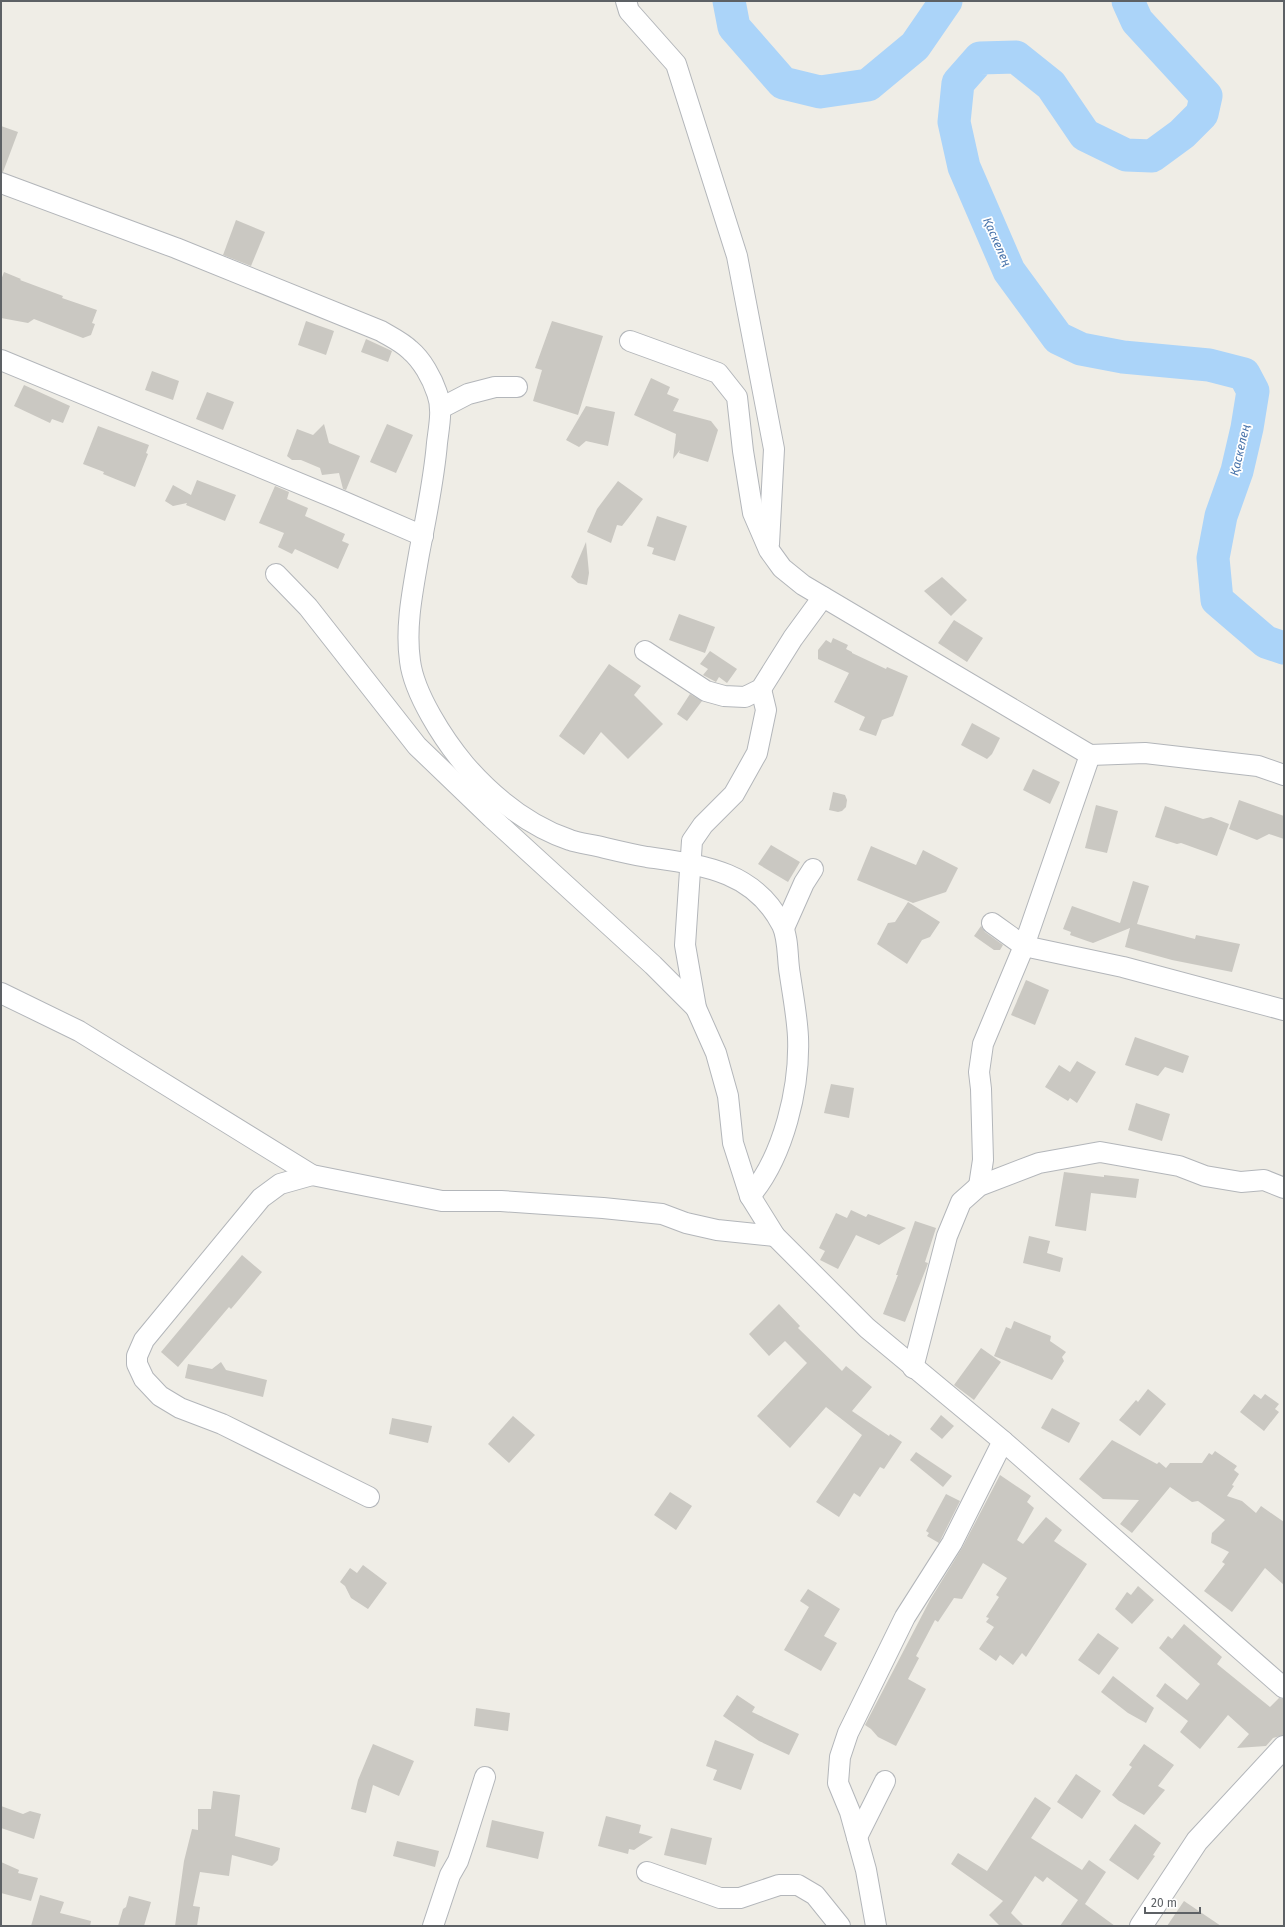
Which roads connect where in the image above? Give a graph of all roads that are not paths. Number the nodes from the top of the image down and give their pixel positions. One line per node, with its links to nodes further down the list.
1 (626, 1): 8 (street)
2 (1, 183): 6 (street)
3 (630, 342): 8 (street)
4 (1, 360): 7 (street)
5 (517, 387): 6 (street)
6 (441, 408): 7 (street)
7 (422, 536): 15 (street)
8 (769, 550): 10 (street)
9 (276, 574): 21 (street)
10 (823, 597): 12 (street); 13 (street)
11 (645, 651): 12 (street)
12 (761, 689): 15 (street)
13 (1090, 755): 14 (street); 19 (street)
14 (1284, 775)
15 (690, 863): 18 (street); 21 (street)
16 (813, 869): 18 (street)
17 (992, 924): 19 (street)
18 (784, 928): 26 (street)
19 (1024, 946): 22 (street); 24 (street)
20 (1, 993): 23 (street)
21 (696, 1008): 26 (street)
22 (1284, 1010)
23 (312, 1175): 27 (street); 30 (street)
24 (979, 1186): 25 (street); 28 (street)
25 (1284, 1188)
26 (750, 1196): 27 (street)
27 (775, 1236): 28 (street)
28 (913, 1368): 29 (street)
29 (1003, 1441): 31 (street); 35 (street)
30 (369, 1497)
31 (1284, 1688)
32 (1284, 1747): 37 (street)
33 (485, 1777): 38 (street)
34 (885, 1781): 35 (street)
35 (857, 1837): 40 (street)
36 (647, 1872): 39 (street)
37 (1147, 1924)
38 (433, 1926)
39 (840, 1926)
40 (876, 1926)

